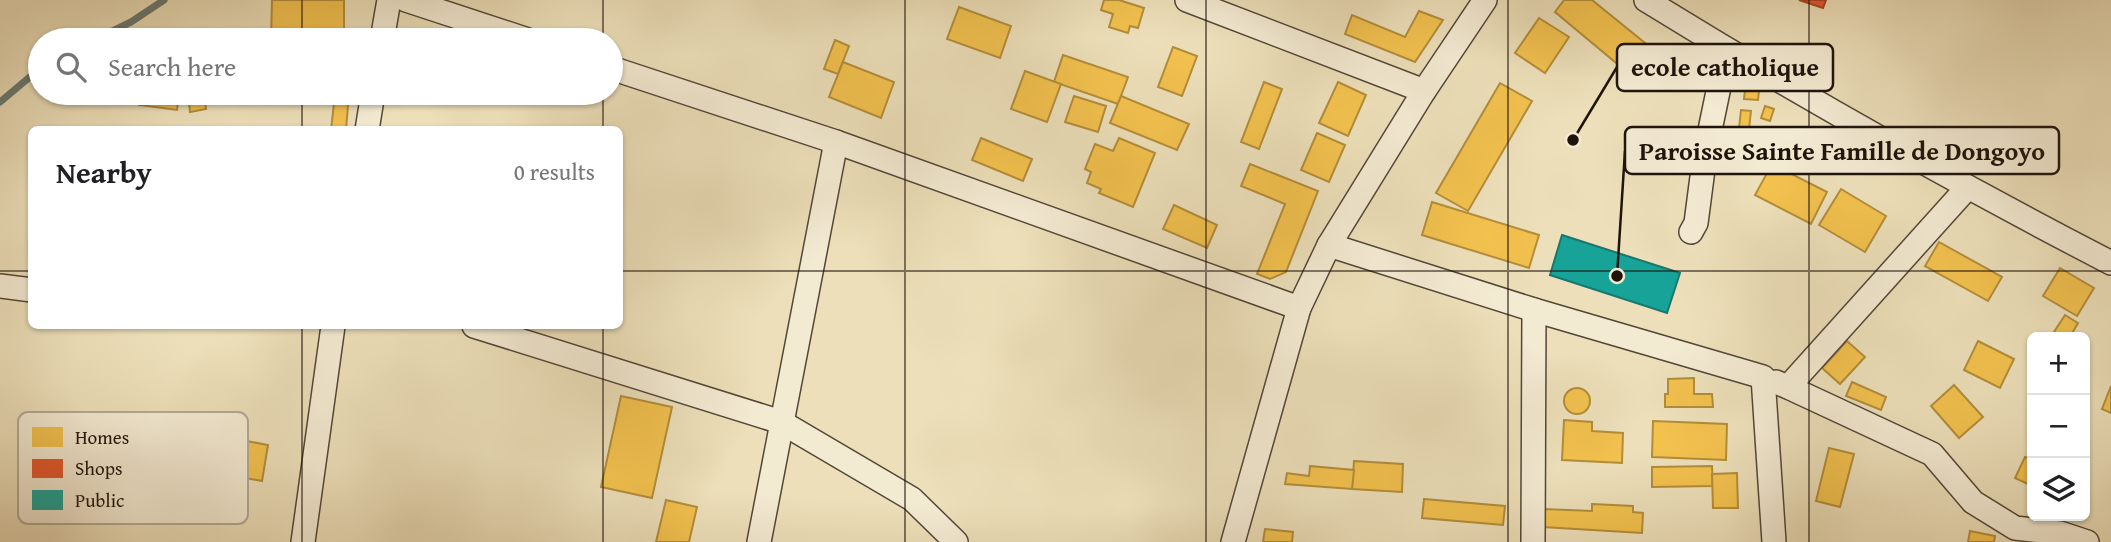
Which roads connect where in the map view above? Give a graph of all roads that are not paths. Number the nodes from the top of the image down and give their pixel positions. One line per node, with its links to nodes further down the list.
1 (388, 0): 6 (street)
2 (406, 0): 7 (street)
3 (1187, 0): 10 (street)
4 (1485, 0): 10 (street)
5 (1646, 0): 8 (street)
6 (384, 28)
7 (491, 28)
8 (1716, 43): 14 (street); 15 (street)
9 (623, 72): 13 (street)
10 (1424, 91): 16 (street)
11 (371, 105): 12 (street)
12 (368, 126)
13 (836, 142): 20 (street); 26 (street)
14 (1967, 188): 17 (street); 25 (street)
15 (1691, 232)
16 (1329, 245): 20 (street); 21 (street)
17 (2111, 263)
18 (0, 286): 19 (street)
19 (28, 289)
20 (1299, 308): 30 (street)
21 (1534, 310): 24 (street); 31 (street)
22 (333, 329): 27 (street)
23 (484, 329): 26 (street)
24 (1763, 377): 25 (street); 32 (street)
25 (1788, 387): 33 (street)
26 (781, 422): 28 (street); 29 (street)
27 (303, 542)
28 (759, 542)
29 (956, 542)
30 (1233, 542)
31 (1533, 542)
32 (1774, 542)
33 (2087, 542)

